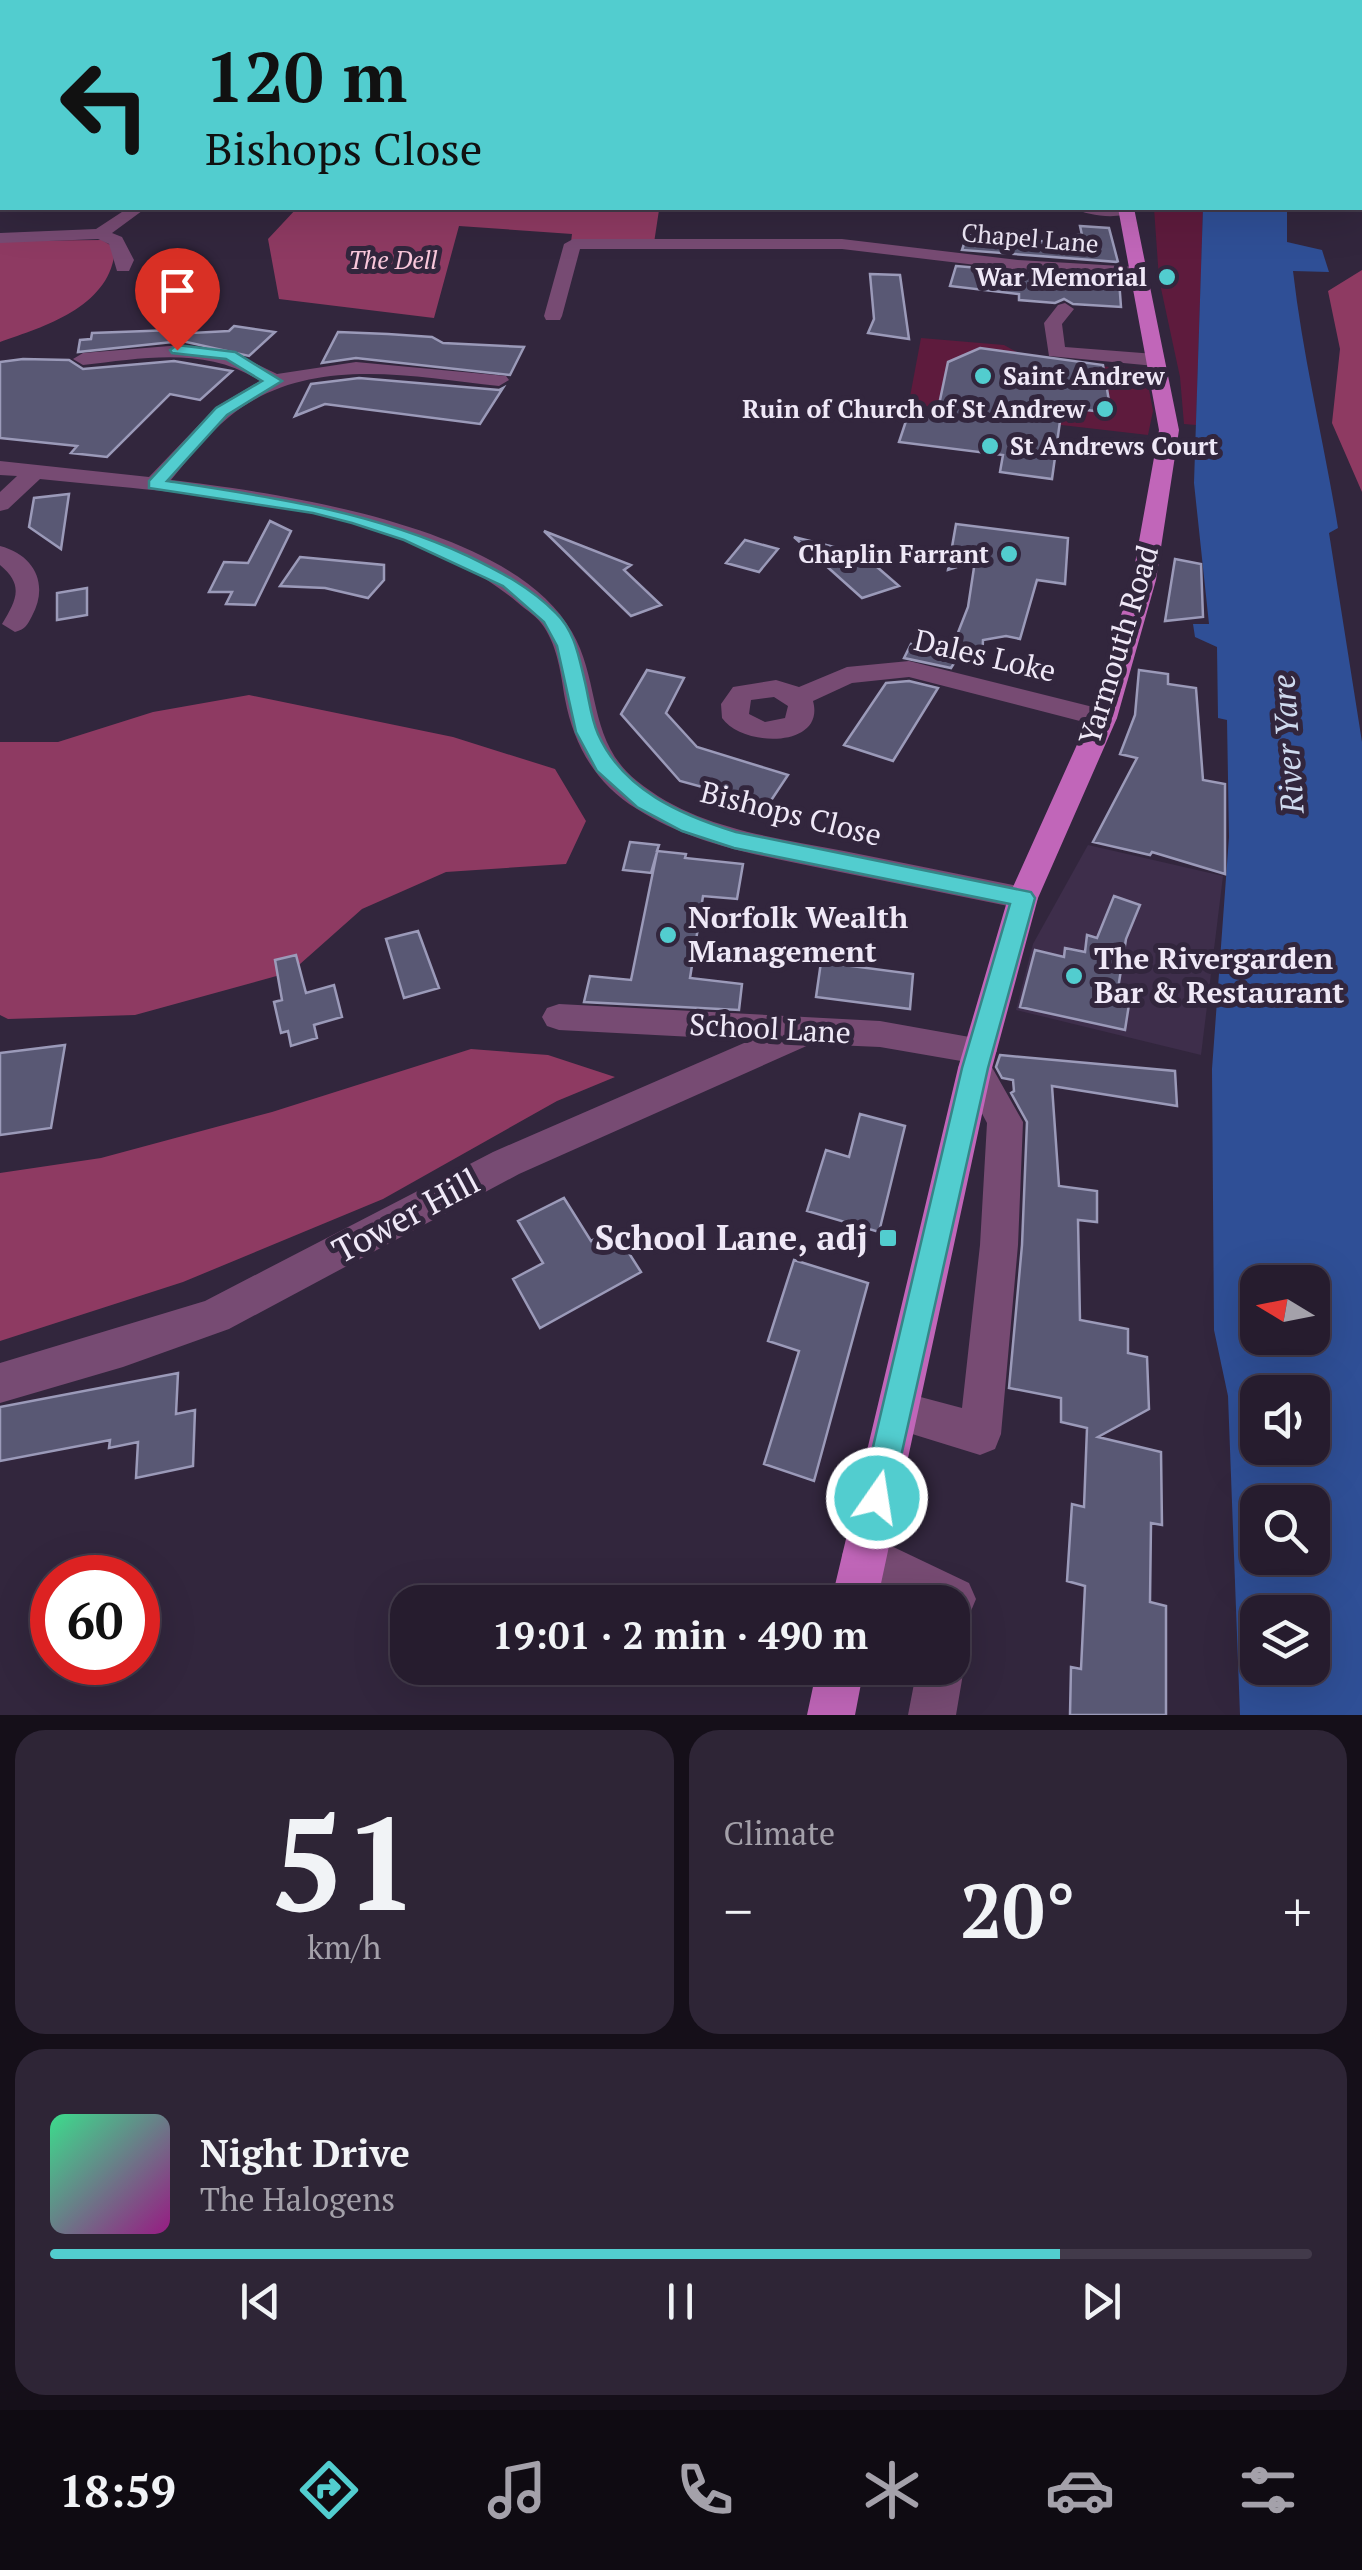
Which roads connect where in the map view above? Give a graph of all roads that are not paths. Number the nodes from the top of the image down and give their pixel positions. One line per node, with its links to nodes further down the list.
1 (135, 210): 3 (street)
2 (1126, 210): 6 (main road, Yarmouth Road)
3 (100, 234): 4 (street); 5 (street)
4 (0, 238)
5 (123, 267)
6 (1138, 272): 8 (street, Chapel Lane); 10 (main road, Yarmouth Road)
7 (1066, 309): 10 (street)
8 (553, 316)
9 (83, 358): 12 (street)
10 (1155, 360): 20 (main road, Yarmouth Road)
11 (498, 380): 12 (street)
12 (274, 381): 15 (street)
13 (2, 456): 14 (street, Bishops Close)
14 (36, 472): 15 (street, Bishops Close); 16 (street)
15 (154, 484): 21 (street, Bishops Close)
16 (0, 504)
17 (0, 553): 18 (street)
18 (15, 624)
19 (796, 698): 20 (street, Dales Loke)
20 (1103, 718): 21 (main road, Yarmouth Road)
21 (1023, 898): 24 (main road, Yarmouth Road)
22 (559, 1018): 23 (street, School Lane)
23 (806, 1031): 24 (street, School Lane); 25 (street, Tower Hill)
24 (977, 1060): 26 (main road, Yarmouth Road); 26 (street)
25 (0, 1383)
26 (898, 1411): 27 (main road, Yarmouth Road)
27 (864, 1555): 28 (main road, Yarmouth Road); 29 (street)
28 (858, 1585)
29 (925, 1585)
30 (837, 1685): 32 (main road)
31 (937, 1685): 33 (street)
32 (831, 1715)
33 (932, 1715)

